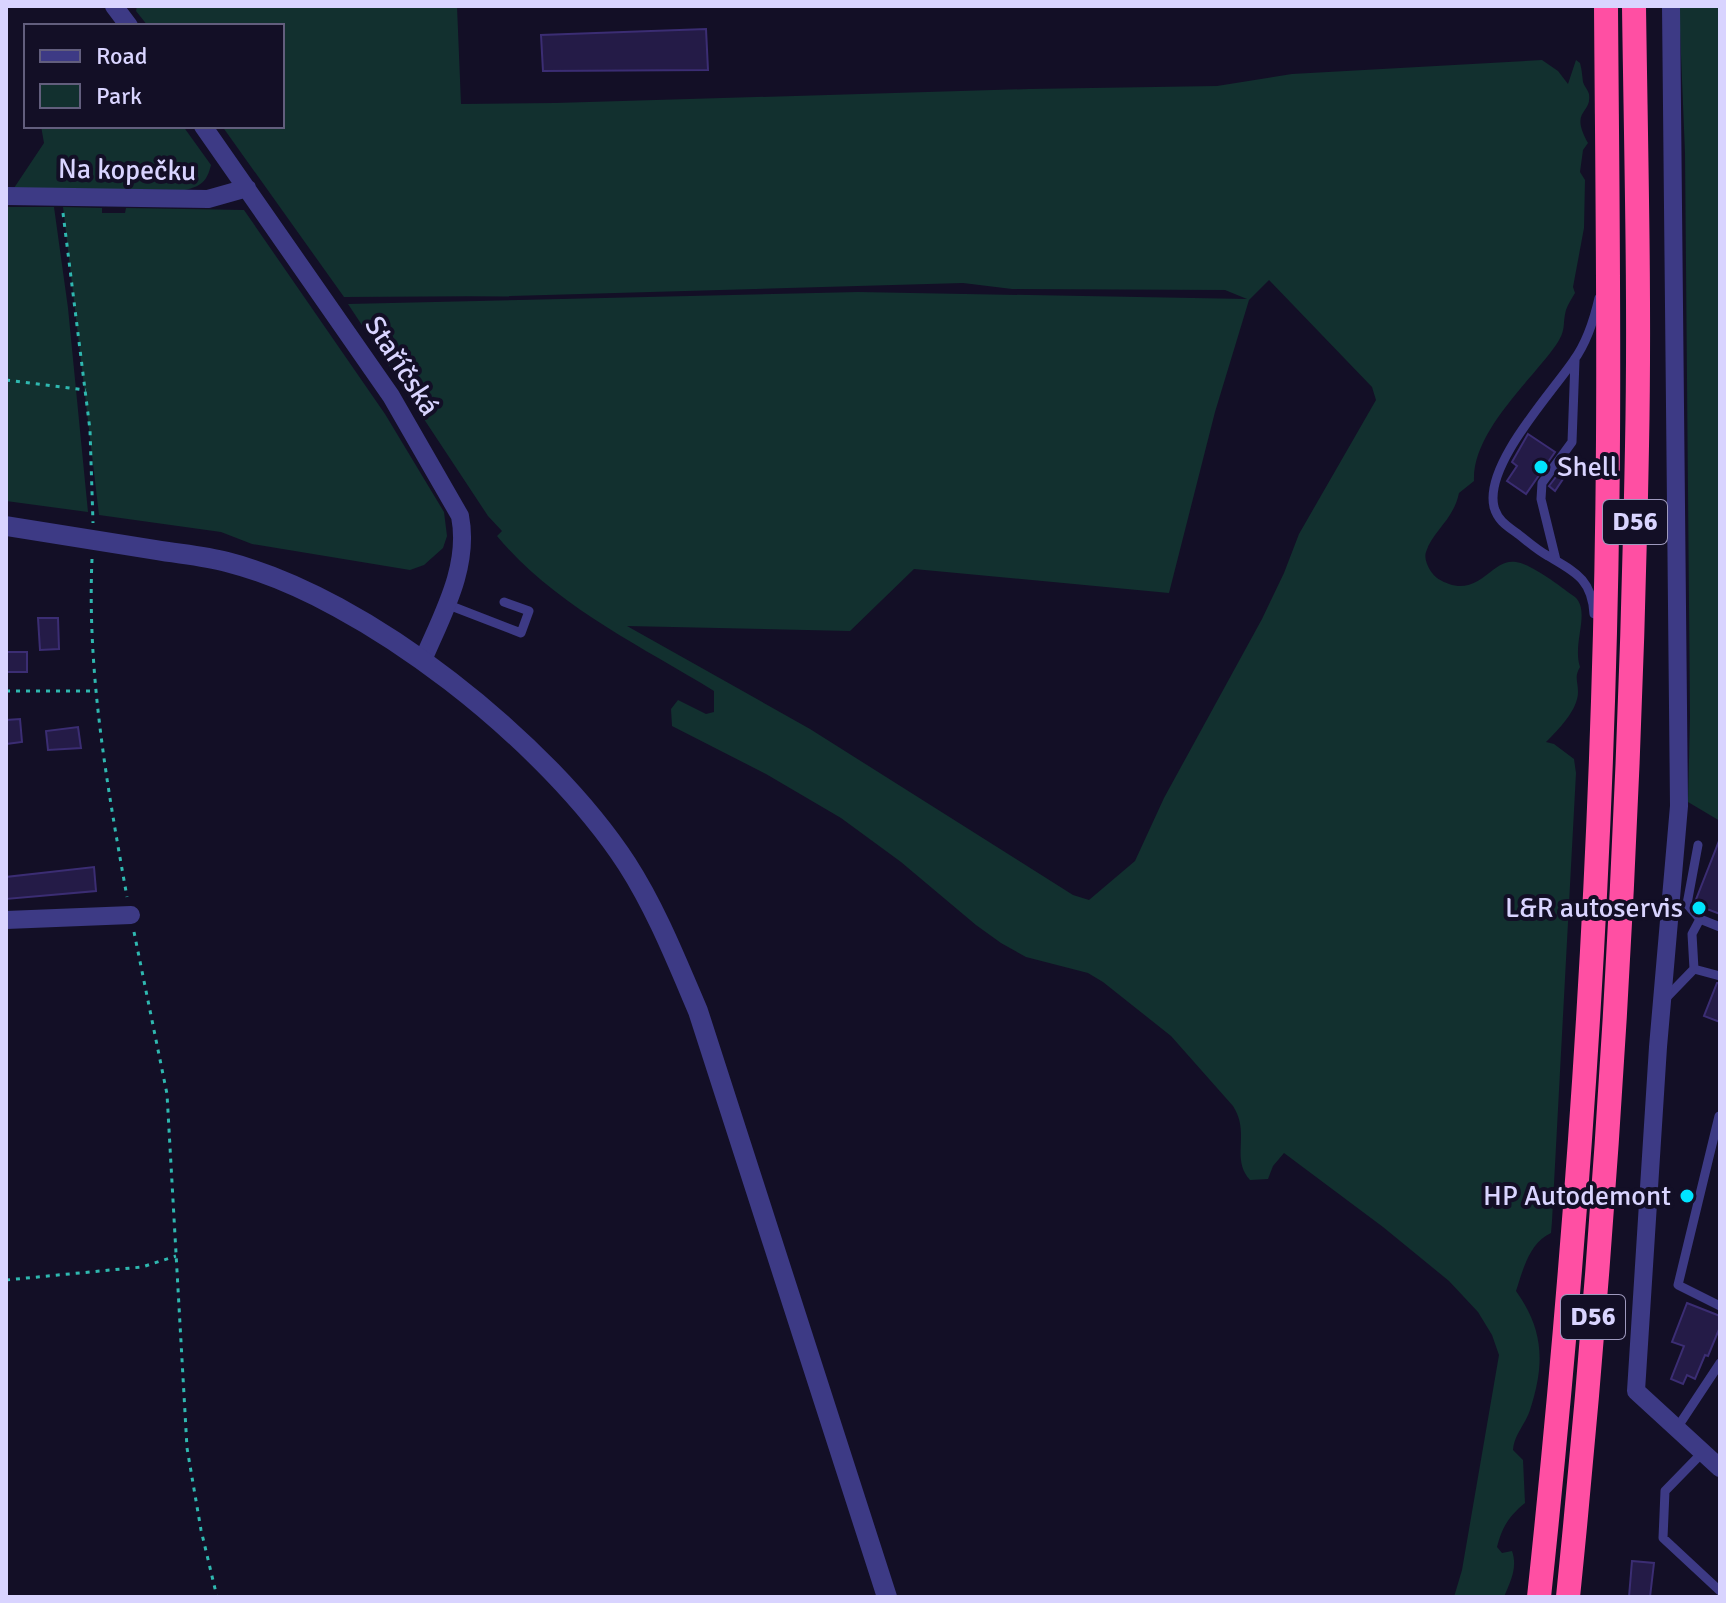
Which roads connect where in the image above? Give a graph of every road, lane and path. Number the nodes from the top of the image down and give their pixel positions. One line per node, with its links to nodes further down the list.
1 (114, 6): 5 (street)
2 (1606, 6): 9 (highway, D56)
3 (1634, 6): 43 (highway, D56)
4 (1671, 6): 28 (street)
5 (128, 24)
6 (204, 128): 7 (street, Staříčská)
7 (247, 188): 8 (street, Na kopečku); 16 (street, Staříčská)
8 (6, 196)
9 (1608, 219): 10 (lane); 20 (highway, D56)
10 (1575, 360): 14 (lane); 14 (lane)
11 (6, 380): 12 (path)
12 (86, 390)
13 (6, 526): 17 (street)
14 (1556, 560): 20 (lane)
15 (504, 602): 16 (lane)
16 (446, 604): 17 (street, Staříčská)
17 (423, 660): 40 (street)
18 (6, 691): 19 (path)
19 (95, 691)
20 (1602, 709): 36 (highway, D56)
21 (1698, 845): 23 (lane)
22 (131, 915): 24 (street); 30 (path)
23 (1700, 919): 25 (lane); 26 (lane)
24 (6, 920)
25 (1720, 927)
26 (1694, 969): 27 (lane); 28 (lane)
27 (1720, 976)
28 (1662, 1001): 34 (street)
29 (1719, 1116): 32 (lane)
30 (176, 1256): 31 (path); 39 (path)
31 (6, 1280)
32 (1720, 1306)
33 (1720, 1363): 34 (lane)
34 (1677, 1428): 35 (street)
35 (1703, 1452): 37 (street); 38 (lane)
36 (1554, 1455): 41 (highway); 42 (highway, D56)
37 (1720, 1468)
38 (1720, 1591)
39 (217, 1597)
40 (887, 1597)
41 (1522, 1597)
42 (1539, 1597)
43 (1568, 1597)

